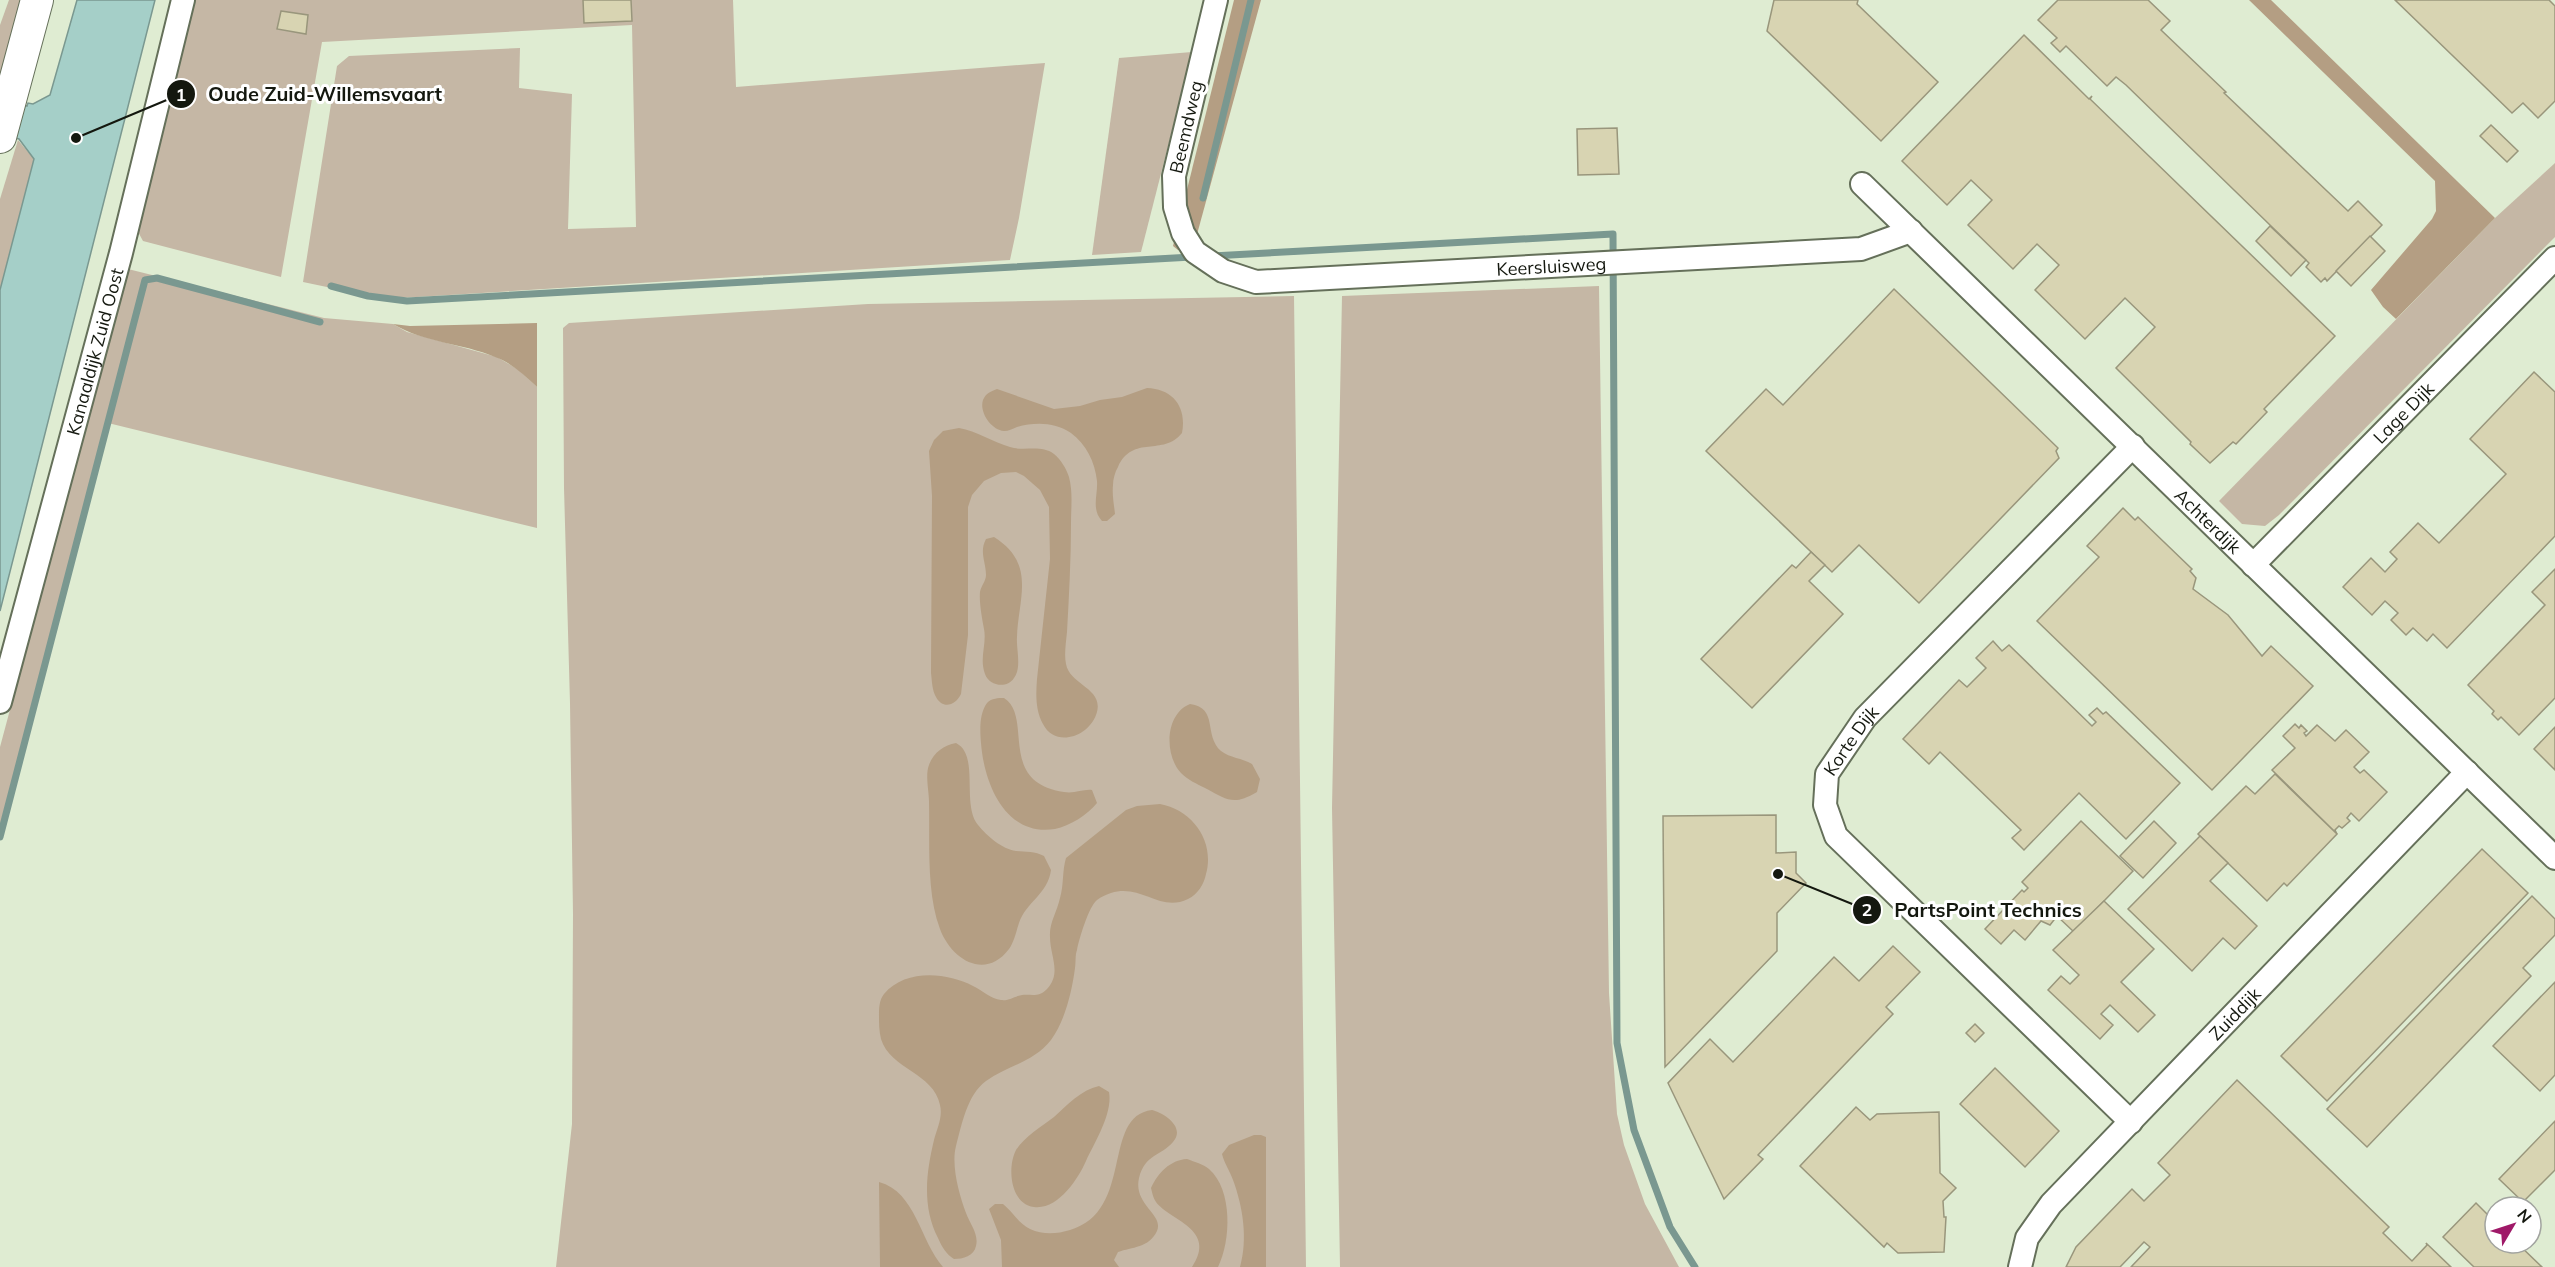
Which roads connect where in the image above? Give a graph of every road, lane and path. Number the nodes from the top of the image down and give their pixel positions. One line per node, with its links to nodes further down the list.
1 (37, 0): 4 (main road)
2 (183, 0): 11 (street, Kanaaldijk Zuid Oost)
3 (1216, 0): 7 (street, Beemdweg)
4 (0, 136)
5 (1862, 184): 6 (street, Achterdijk)
6 (1911, 231): 7 (street, Keersluisweg); 9 (street, Achterdijk)
7 (1195, 252)
8 (2555, 258): 10 (street, Lage Dijk)
9 (2133, 446): 10 (street, Achterdijk); 14 (street, Korte Dijk)
10 (2253, 565): 12 (street, Achterdijk)
11 (0, 702)
12 (2467, 772): 13 (street, Achterdijk); 14 (street, Zuiddijk)
13 (2555, 858)
14 (2131, 1122): 15 (street, Zuiddijk)
15 (2020, 1267)

